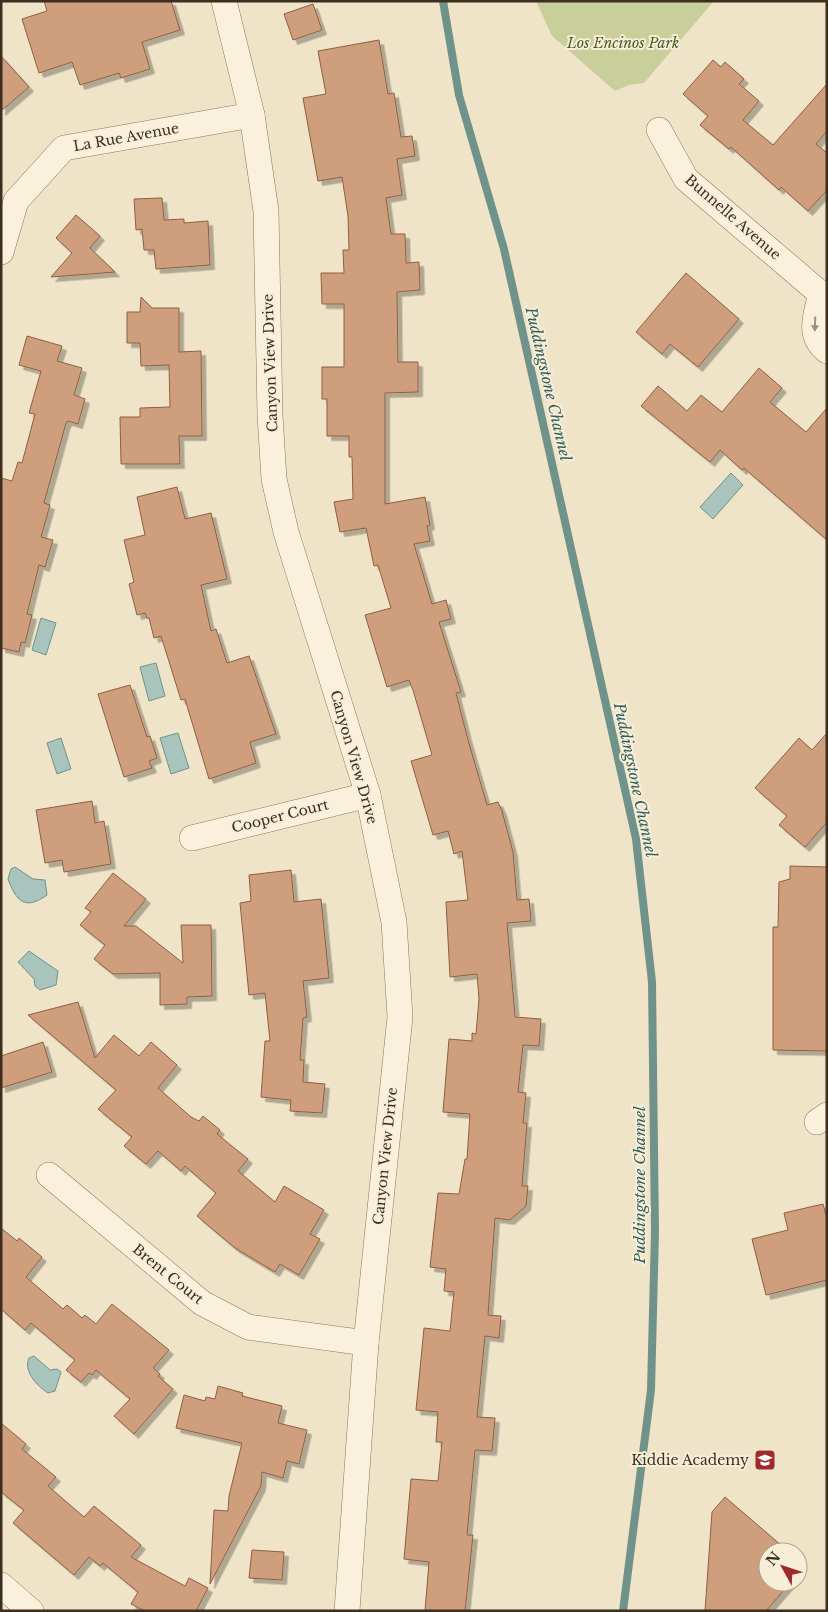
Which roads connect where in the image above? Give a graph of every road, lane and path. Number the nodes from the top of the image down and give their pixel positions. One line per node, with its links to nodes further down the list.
1 (224, 1): 2 (street, Canyon View Drive)
2 (252, 115): 4 (street, La Rue Avenue); 7 (street, Canyon View Drive)
3 (659, 130): 5 (street, Bunnelle Avenue)
4 (1, 252)
5 (824, 296): 6 (street, Bunnelle Avenue, one-way to 6)
6 (827, 351)
7 (368, 795): 8 (street, Cooper Court); 10 (street, Canyon View Drive)
8 (192, 838)
9 (49, 1175): 10 (street, Brent Court)
10 (366, 1344): 13 (street, Canyon View Drive)
11 (1, 1585): 12 (street)
12 (31, 1611)
13 (347, 1611)

